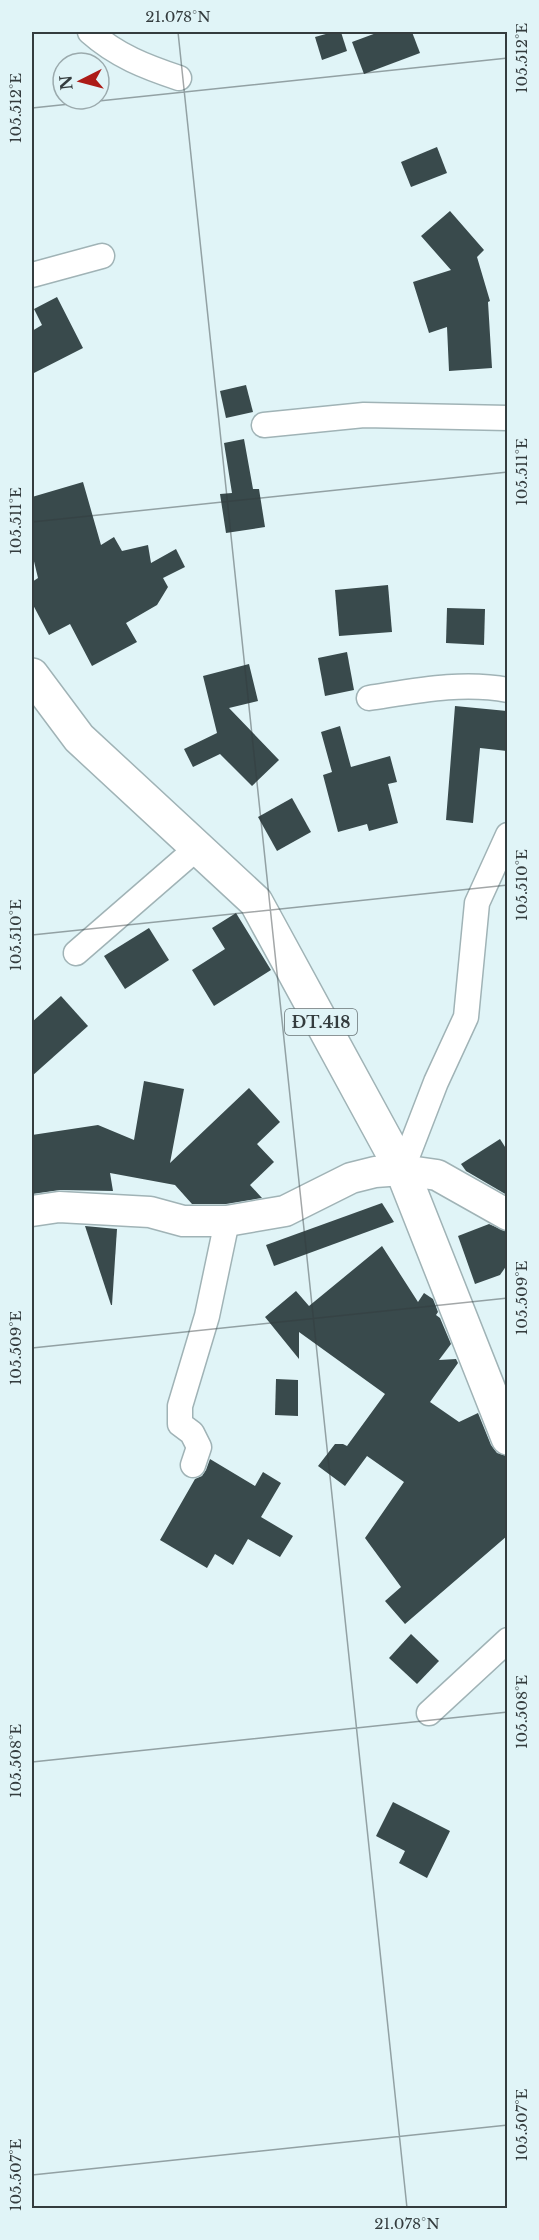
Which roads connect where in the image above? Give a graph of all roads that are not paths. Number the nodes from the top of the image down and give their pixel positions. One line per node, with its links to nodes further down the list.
1 (90, 32): 2 (street)
2 (179, 78)
3 (102, 256): 4 (street)
4 (32, 275)
5 (507, 418): 6 (street)
6 (264, 425)
7 (32, 675): 11 (main road, ĐT.418)
8 (507, 690): 9 (street)
9 (369, 698)
10 (507, 835): 13 (street)
11 (197, 848): 12 (street); 13 (main road, ĐT.418)
12 (76, 952)
13 (402, 1170): 15 (street); 16 (street); 17 (main road, ĐT.418)
14 (32, 1211): 16 (street)
15 (507, 1215)
16 (227, 1221): 18 (street)
17 (507, 1438)
18 (193, 1465)
19 (507, 1640): 20 (street)
20 (429, 1713)

